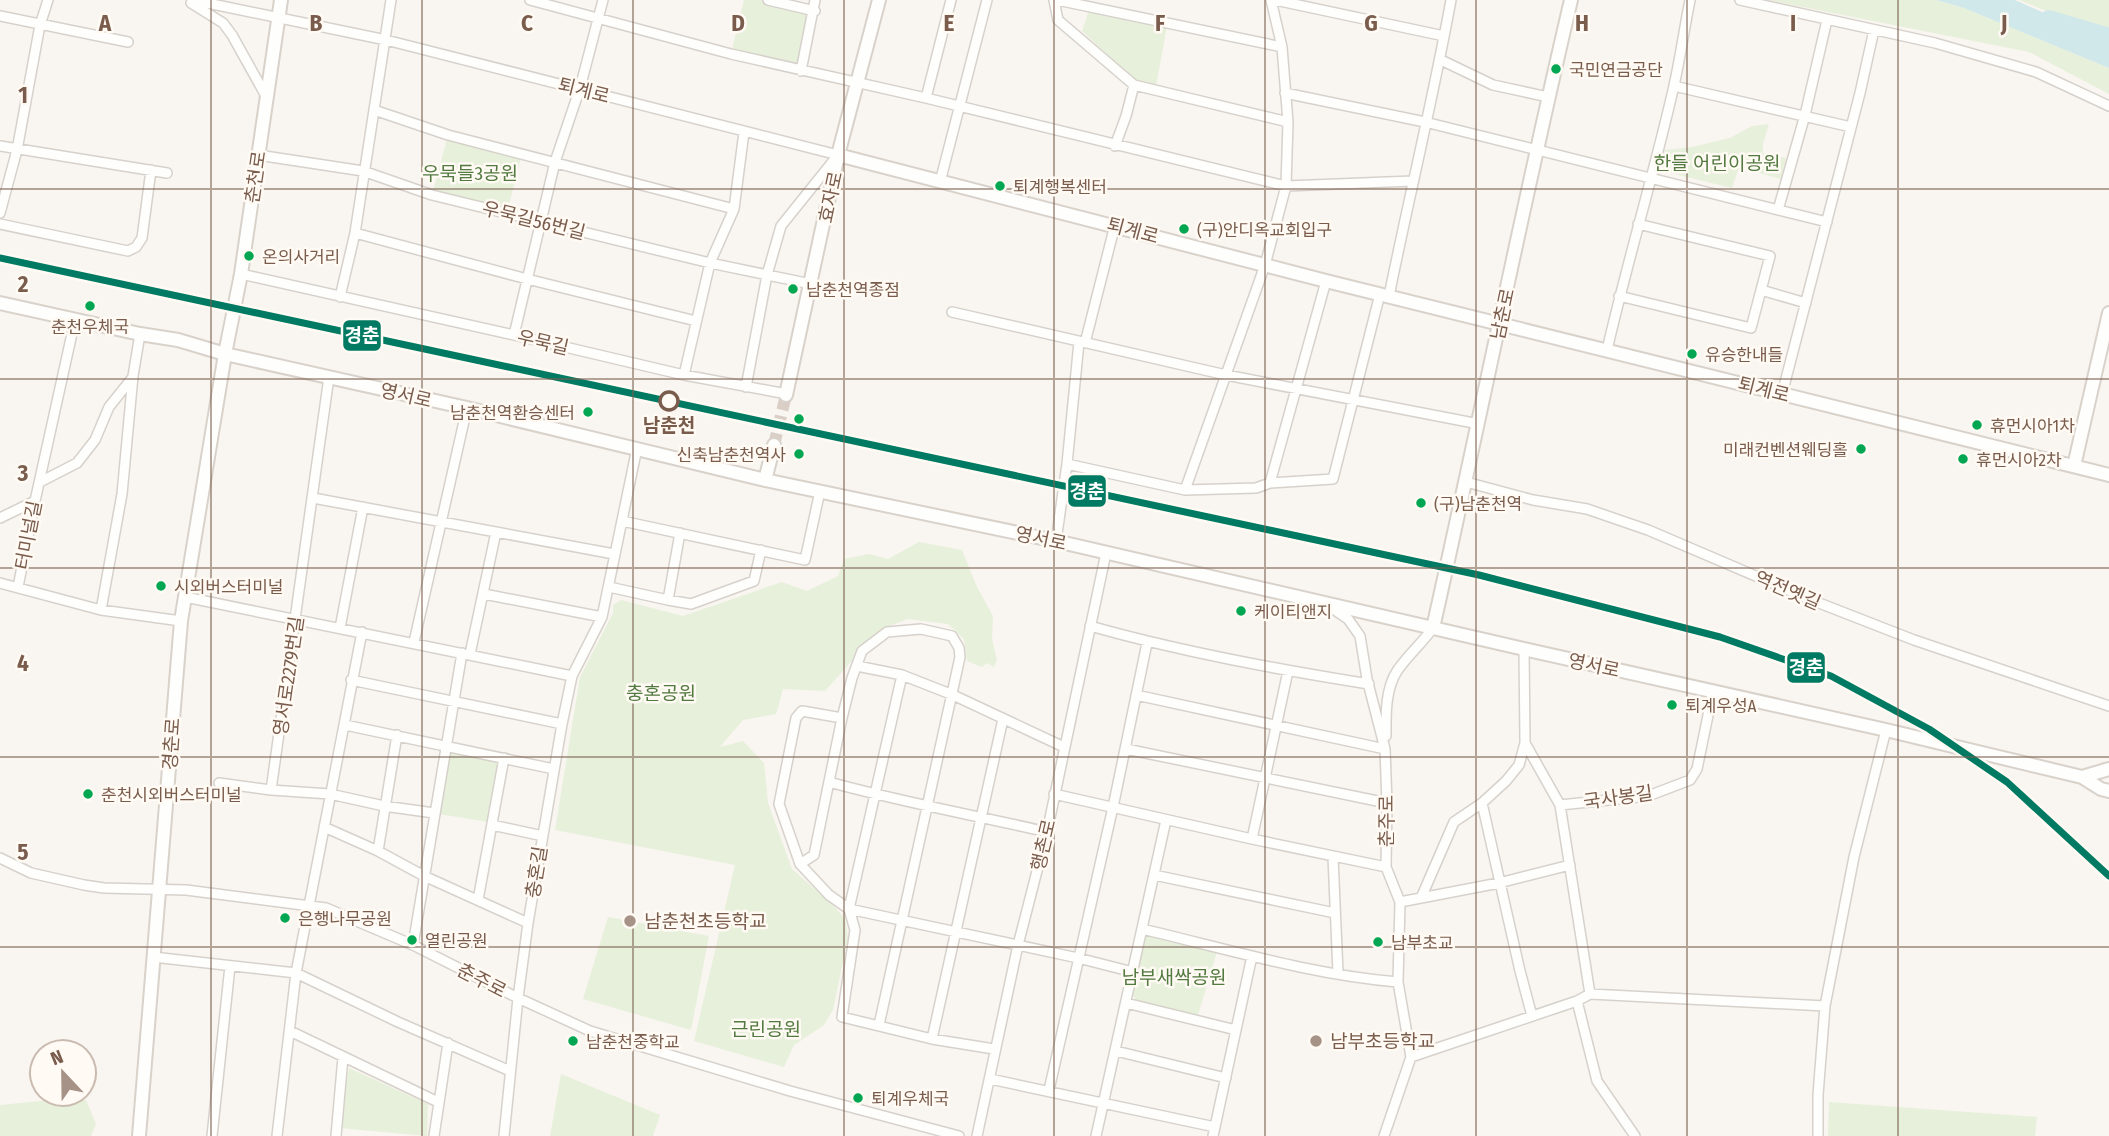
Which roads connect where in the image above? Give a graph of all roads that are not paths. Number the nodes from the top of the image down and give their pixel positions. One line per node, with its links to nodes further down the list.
1 (48, 0): 26 (street)
2 (187, 0): 39 (street)
3 (193, 0): 19 (street, 퇴계로)
4 (281, 0): 24 (street, 춘천로)
5 (391, 0): 29 (street)
6 (530, 0): 23 (street)
7 (603, 0): 23 (street)
8 (768, 0): 21 (street)
9 (816, 0): 21 (street)
10 (879, 0): 34 (street, 효자로)
11 (951, 0): 41 (street)
12 (987, 0): 43 (street)
13 (1055, 0): 20 (street); 35 (street)
14 (1273, 0): 28 (street); 31 (street)
15 (1451, 0): 28 (street)
16 (1571, 0): 40 (street, 남춘로)
17 (1690, 0): 36 (street)
18 (1740, 0): 25 (street)
19 (212, 2): 24 (street, 퇴계로)
20 (1093, 4): 31 (street)
21 (815, 11): 33 (street)
22 (0, 16): 26 (street)
23 (598, 18): 33 (street); 37 (street)
24 (278, 19): 29 (street, 퇴계로); 39 (street, 춘천로)
25 (1827, 20): 27 (street); 45 (street)
26 (40, 26): 30 (street); 52 (street)
27 (1874, 30): 42 (street); 48 (street)
28 (1444, 36): 32 (street)
29 (386, 40): 37 (street, 퇴계로); 44 (street)
30 (128, 42)
31 (1282, 47): 38 (street)
32 (1441, 60): 40 (street); 47 (street)
33 (801, 71): 34 (street)
34 (857, 83): 41 (street); 55 (street, 효자로)
35 (1134, 85): 46 (street); 51 (street)
36 (1674, 86): 45 (street); 60 (street)
37 (580, 89): 49 (street, 퇴계로); 56 (street)
38 (1285, 93): 46 (street); 47 (street)
39 (267, 97): 54 (street, 춘천로)
40 (1548, 97): 53 (street, 남춘로)
41 (926, 98): 43 (street)
42 (2109, 106)
43 (958, 107): 51 (street); 62 (street)
44 (374, 110): 56 (street); 58 (street)
45 (1805, 115): 48 (street); 65 (street)
46 (1288, 122): 63 (street)
47 (1425, 122): 53 (street); 61 (street)
48 (1852, 127): 68 (street)
49 (744, 132): 55 (street, 퇴계로); 64 (street)
50 (0, 146): 52 (street)
51 (1115, 146): 63 (street)
52 (17, 150): 57 (street); 66 (street)
53 (1536, 150): 60 (street); 90 (street, 남춘로)
54 (258, 155): 58 (street, 우묵길56번길); 75 (street, 춘천로)
55 (838, 155): 62 (street, 퇴계로); 76 (street); 79 (street, 효자로)
56 (555, 162): 64 (street); 67 (street)
57 (151, 170): 59 (street); 70 (street)
58 (363, 171): 67 (street, 우묵길56번길); 72 (street)
59 (167, 173)
60 (1651, 179): 65 (street); 69 (street)
61 (1413, 181): 63 (street); 81 (street)
62 (940, 182): 71 (street, 퇴계로)
63 (1286, 186): 74 (street)
64 (734, 209): 73 (street)
65 (1778, 210): 68 (street)
66 (0, 213)
67 (540, 222): 73 (street, 우묵길56번길); 77 (street)
68 (1827, 222): 85 (street)
69 (1638, 224): 80 (street); 82 (street)
70 (0, 225)
71 (1115, 225): 74 (street, 퇴계로); 93 (street)
72 (355, 233): 77 (street); 83 (street)
73 (710, 263): 76 (street, 우묵길56번길); 89 (street)
74 (1265, 265): 78 (street, 퇴계로); 96 (street)
75 (241, 274): 83 (street, 우묵길); 95 (street, 춘천로)
76 (767, 275): 79 (street, 우묵길56번길); 100 (street)
77 (527, 279): 89 (street); 92 (street)
78 (1326, 281): 81 (street, 퇴계로); 101 (street)
79 (811, 284): 102 (street, 효자로)
80 (1761, 290): 82 (street); 85 (street)
81 (1384, 295): 90 (street, 퇴계로); 104 (street)
82 (1619, 296): 94 (street)
83 (340, 297): 92 (street, 우묵길)
84 (0, 303): 88 (street, 영서로)
85 (1806, 303): 103 (street)
86 (952, 312): 93 (street)
87 (2109, 313): 110 (street)
88 (75, 320): 91 (street, 영서로); 113 (street, 터미널길)
89 (696, 321): 97 (street)
90 (1499, 324): 94 (street, 퇴계로); 106 (street, 남춘로)
91 (140, 334): 95 (street, 영서로); 98 (street)
92 (514, 335): 97 (street, 우묵길)
93 (1082, 343): 96 (street); 109 (street)
94 (1607, 351): 103 (street, 퇴계로)
95 (225, 354): 99 (street, 영서로); 134 (street, 경춘로)
96 (1226, 374): 101 (street); 116 (street)
97 (684, 375): 100 (street, 우묵길)
98 (133, 376): 113 (street); 137 (street)
99 (329, 377): 105 (street, 영서로); 118 (street, 영서로2279번길)
100 (746, 387): 102 (street, 우묵길)
101 (1297, 389): 104 (street); 115 (street)
102 (787, 394)
103 (1782, 394): 110 (street, 퇴계로)
104 (1353, 398): 106 (street); 115 (street)
105 (467, 408): 108 (street, 영서로); 122 (street)
106 (1479, 424): 114 (street, 남춘로)
107 (774, 445): 112 (street)
108 (637, 448): 112 (street, 영서로); 123 (street, 충혼길)
109 (1067, 464): 116 (street); 126 (street)
110 (2074, 466): 111 (street, 퇴계로)
111 (2109, 475)
112 (765, 480): 117 (street, 영서로)
113 (40, 481): 119 (street, 터미널길)
114 (1466, 482): 143 (street, 남춘로); 159 (street, 역전옛길)
115 (1270, 483): 116 (street)
116 (1185, 490)
117 (820, 491): 126 (street, 영서로); 127 (street)
118 (313, 498): 120 (street); 139 (street, 영서로2279번길)
119 (35, 501): 121 (street); 131 (street, 터미널길)
120 (363, 508): 122 (street); 142 (street)
121 (0, 518)
122 (442, 521): 124 (street); 145 (street)
123 (621, 521): 125 (street); 129 (street, 충혼길)
124 (496, 532): 129 (street); 133 (street)
125 (680, 533): 127 (street); 135 (street)
126 (1056, 541): 128 (street, 영서로)
127 (761, 551): 135 (street)
128 (1106, 553): 136 (street, 영서로); 141 (street, 행촌로)
129 (614, 554): 132 (street, 충혼길)
130 (0, 583): 131 (street)
131 (18, 587): 137 (street, 터미널길)
132 (609, 587): 135 (street); 138 (street, 충혼길)
133 (484, 594): 138 (street); 148 (street)
134 (185, 597): 139 (street); 140 (street, 경춘로)
135 (668, 600)
136 (1321, 603): 143 (street, 영서로); 154 (street, 춘주로)
137 (101, 610): 140 (street, 터미널길)
138 (602, 617): 152 (street, 충혼길)
139 (296, 619): 142 (street); 179 (street, 영서로2279번길)
140 (181, 621): 207 (street, 경춘로)
141 (1090, 626): 146 (street); 169 (street, 행촌로)
142 (340, 628): 144 (street)
143 (1433, 628): 147 (street, 영서로); 171 (street)
144 (362, 632): 145 (street); 153 (street)
145 (414, 642): 148 (street)
146 (1147, 643): 150 (street); 157 (street)
147 (1524, 649): 155 (street, 영서로); 167 (street)
148 (466, 654): 152 (street); 158 (street)
149 (857, 666): 151 (street); 156 (street); 160 (street)
150 (1288, 671): 154 (street); 164 (street)
151 (902, 675): 156 (street); 182 (street)
152 (572, 676): 162 (street, 충혼길)
153 (352, 680): 158 (street); 163 (street)
154 (1369, 684): 171 (street, 춘주로)
155 (1713, 691): 165 (street, 영서로); 186 (street, 국사봉길)
156 (953, 695): 161 (street); 188 (street)
157 (1136, 695): 164 (street); 170 (street)
158 (453, 701): 162 (street); 168 (street)
159 (2109, 706)
160 (842, 718): 177 (street); 201 (street)
161 (1003, 719): 169 (street); 191 (street)
162 (562, 723): 173 (street, 충혼길)
163 (345, 725): 166 (street); 181 (street)
164 (1276, 725): 171 (street); 176 (street)
165 (1886, 730): 175 (street, 영서로); 232 (street)
166 (397, 735): 168 (street); 187 (street)
167 (1524, 743): 185 (street); 186 (street)
168 (446, 747): 172 (street); 190 (street)
169 (1064, 747): 183 (street, 행촌로)
170 (1126, 749): 176 (street); 189 (street)
171 (1385, 749): 184 (street, 춘주로)
172 (503, 758): 173 (street); 193 (street)
173 (554, 769): 196 (street, 충혼길)
174 (2109, 769): 175 (street, 영서로)
175 (2082, 777): 180 (street, 영서로)
176 (1265, 778): 184 (street); 197 (street)
177 (829, 782): 182 (street); 201 (street)
178 (219, 783): 179 (street)
179 (271, 790): 181 (street)
180 (2109, 791)
181 (330, 794): 187 (street); 194 (street)
182 (874, 794): 188 (street); 212 (street)
183 (1054, 794): 189 (street); 195 (street, 행촌로)
184 (1387, 803): 203 (street, 춘주로)
185 (1482, 803): 206 (street); 208 (street)
186 (1560, 805): 202 (street, 국사봉길)
187 (384, 807): 190 (street); 198 (street)
188 (928, 807): 191 (street); 214 (street)
189 (1113, 807): 192 (street); 222 (street)
190 (434, 813): 204 (street)
191 (981, 817): 195 (street); 217 (street)
192 (1166, 820): 197 (street); 205 (street)
193 (492, 825): 196 (street); 209 (street)
194 (324, 827): 198 (street); 211 (street)
195 (1047, 832): 219 (street, 행촌로)
196 (542, 836): 215 (street, 충혼길)
197 (1252, 839): 199 (street)
198 (377, 851): 204 (street)
199 (1333, 857): 203 (street); 213 (street)
200 (0, 858): 207 (street, 춘주로)
201 (800, 864): 212 (street)
202 (1570, 865): 206 (street); 228 (street, 국사봉길)
203 (1386, 867): 210 (street, 춘주로)
204 (424, 876): 209 (street); 218 (street)
205 (1154, 876): 213 (street); 216 (street)
206 (1499, 883): 208 (street); 233 (street)
207 (159, 888): 211 (street, 춘주로); 221 (street, 경춘로)
208 (1421, 898): 210 (street)
209 (478, 900): 215 (street)
210 (1400, 902): 227 (street, 춘주로)
211 (311, 905): 218 (street, 춘주로); 225 (street)
212 (849, 909): 214 (street); 234 (street)
213 (1335, 913): 226 (street)
214 (904, 919): 217 (street); 234 (street)
215 (528, 923): 229 (street, 충혼길)
216 (1142, 929): 220 (street); 224 (street)
217 (956, 931): 219 (street); 237 (street)
218 (413, 945): 229 (street, 춘주로)
219 (1018, 945): 222 (street); 239 (street, 행촌로)
220 (1252, 956): 226 (street); 235 (street)
221 (153, 957): 223 (street); 250 (street, 경춘로)
222 (1078, 958): 224 (street); 246 (street)
223 (230, 966): 225 (street); 251 (street)
224 (1133, 972): 231 (street)
225 (296, 973): 236 (street); 238 (street)
226 (1338, 973): 227 (street)
227 (1398, 982): 241 (street, 춘주로)
228 (1590, 994): 230 (street); 232 (street)
229 (518, 998): 243 (street, 충혼길); 256 (street, 춘주로)
230 (1577, 1001): 233 (street); 260 (street)
231 (1126, 1003): 235 (street); 240 (street)
232 (1825, 1006): 261 (street)
233 (1532, 1016): 241 (street)
234 (879, 1025): 237 (street)
235 (1236, 1030): 244 (street)
236 (290, 1031): 242 (street); 252 (street)
237 (932, 1039): 239 (street)
238 (448, 1043): 243 (street); 247 (street)
239 (994, 1049): 245 (street, 행촌로)
240 (1116, 1051): 244 (street); 248 (street)
241 (1410, 1056): 259 (street, 춘주로)
242 (343, 1057): 247 (street); 253 (street)
243 (510, 1071): 255 (street, 충혼길)
244 (1226, 1078): 249 (street)
245 (990, 1079): 246 (street); 257 (street, 행촌로)
246 (1049, 1090): 248 (street)
247 (438, 1102): 254 (street)
248 (1104, 1103): 249 (street); 258 (street)
249 (1214, 1131)
250 (139, 1136)
251 (212, 1136)
252 (277, 1136)
253 (336, 1136)
254 (434, 1136)
255 (504, 1136)
256 (959, 1136)
257 (977, 1136)
258 (1096, 1136)
259 (1384, 1136)
260 (1635, 1136)
261 (1818, 1136)

